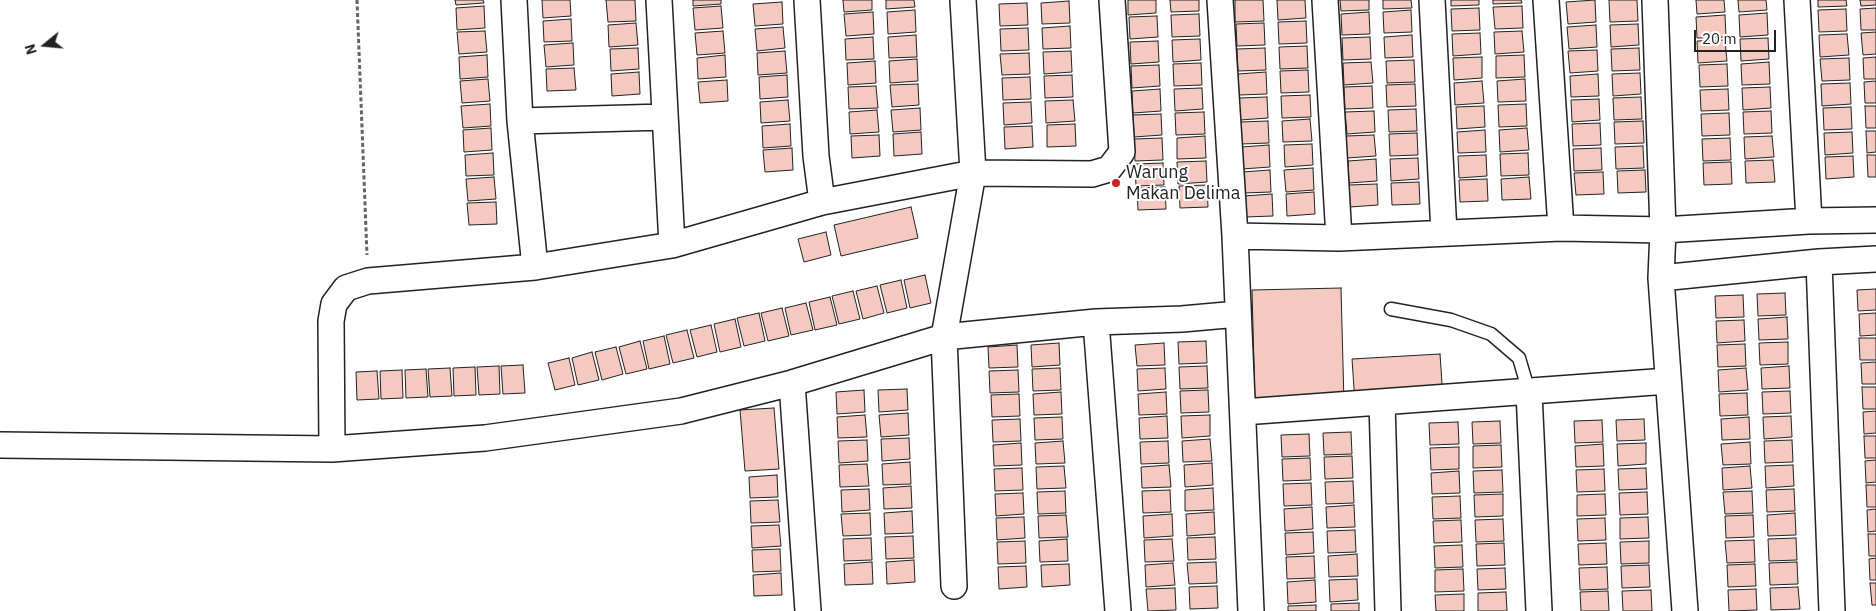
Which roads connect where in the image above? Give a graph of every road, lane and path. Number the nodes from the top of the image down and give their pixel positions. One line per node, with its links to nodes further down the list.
1 (357, 0): 29 (path)
2 (514, 0): 14 (street)
3 (659, 0): 13 (street)
4 (807, 0): 16 (street)
5 (963, 0): 15 (street)
6 (1112, 0): 15 (street)
7 (1220, 0): 22 (street)
8 (1325, 0): 23 (street)
9 (1432, 0): 21 (street)
10 (1546, 0): 19 (street)
11 (1655, 0): 20 (street)
12 (1797, 0): 18 (street)
13 (664, 117): 14 (street); 24 (street)
14 (520, 121): 27 (street)
15 (974, 173): 16 (street); 33 (street)
16 (822, 202): 24 (street)
17 (1876, 220): 18 (street)
18 (1809, 221): 20 (street)
19 (1560, 228): 20 (street); 21 (street)
20 (1663, 230): 28 (street)
21 (1444, 233): 23 (street)
22 (1235, 236): 23 (street); 31 (street)
23 (1339, 238)
24 (672, 245): 27 (street)
25 (1876, 259): 26 (street)
26 (1819, 262): 28 (street); 48 (street)
27 (535, 267): 29 (street)
28 (1662, 278): 34 (street)
29 (368, 281): 40 (street)
30 (1391, 309): 36 (lane)
31 (1238, 314): 32 (street); 38 (street)
32 (1096, 322): 33 (street); 43 (street)
33 (944, 337): 35 (street); 41 (street)
34 (1668, 381): 36 (street); 47 (street)
35 (792, 383): 40 (street); 42 (street)
36 (1528, 392): 37 (street); 46 (street)
37 (1382, 402): 38 (street); 45 (street)
38 (1243, 412): 44 (street)
39 (0, 445): 40 (street)
40 (332, 449)
41 (954, 586)
42 (808, 611)
43 (1118, 611)
44 (1251, 611)
45 (1388, 611)
46 (1539, 611)
47 (1685, 611)
48 (1832, 611)

